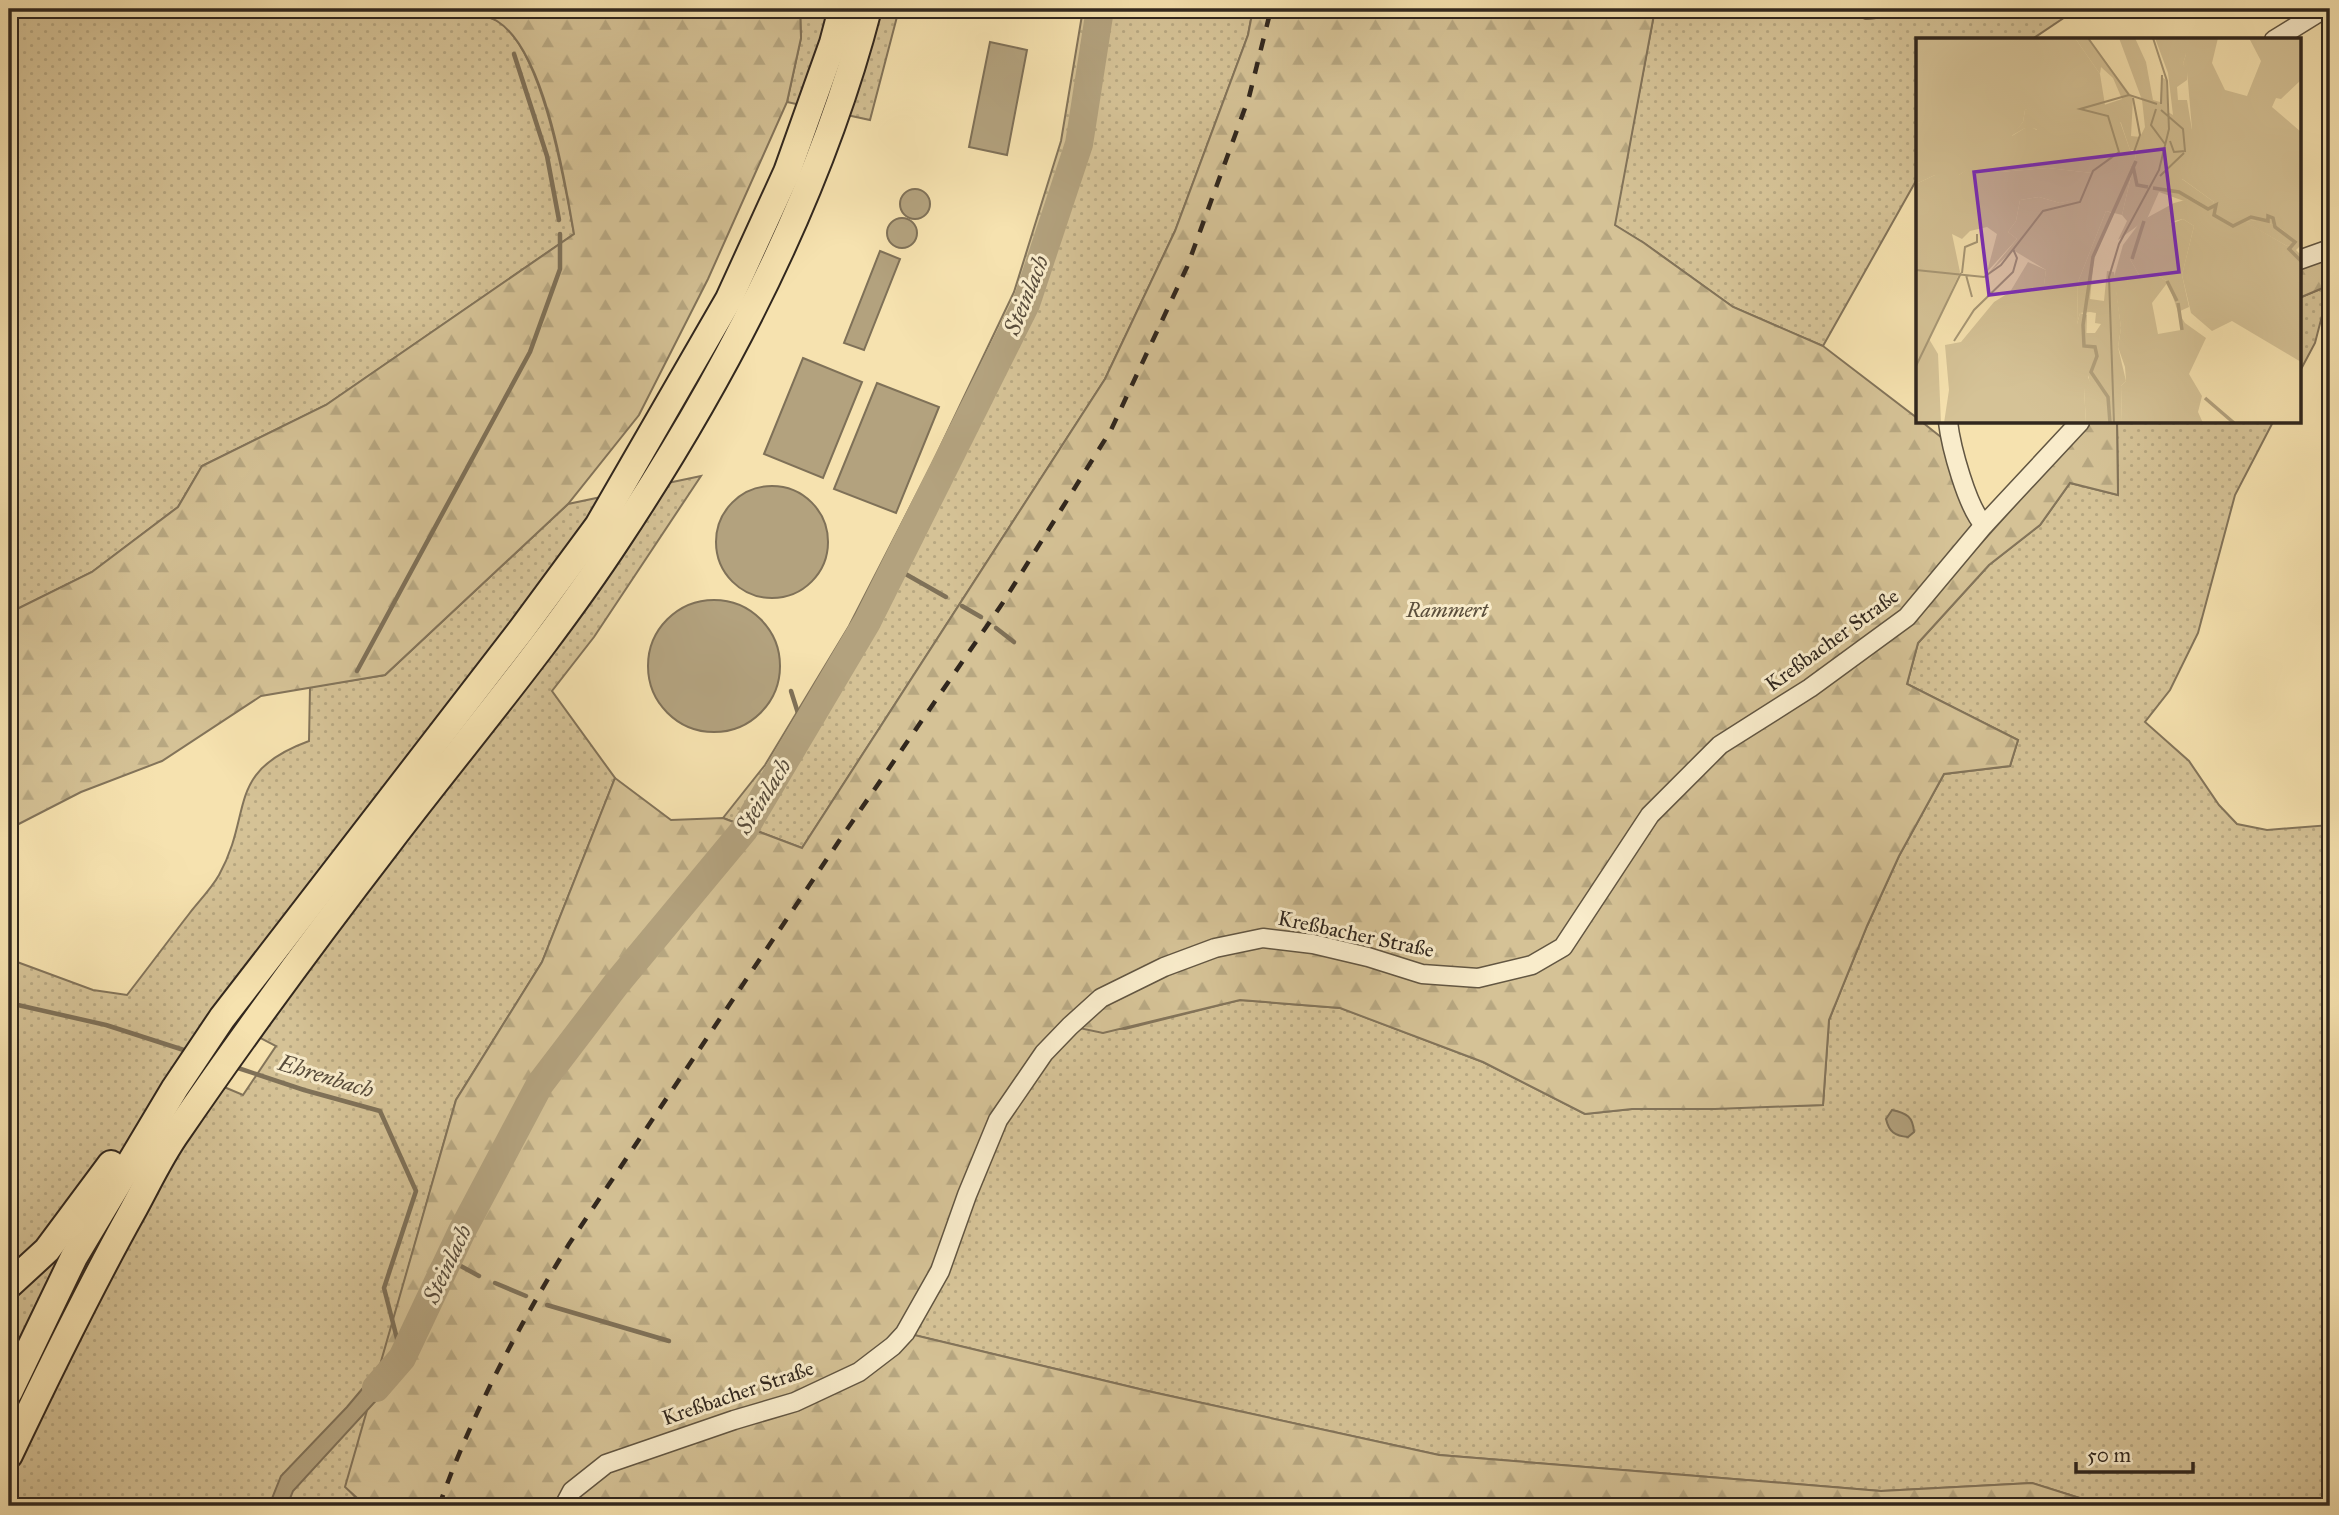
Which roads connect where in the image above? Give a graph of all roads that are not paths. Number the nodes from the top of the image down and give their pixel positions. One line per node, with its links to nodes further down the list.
1 (842, 9): 10 (highway)
2 (868, 9): 13 (highway)
3 (2324, 9): 4 (street)
4 (2277, 38)
5 (2330, 248): 6 (street)
6 (2300, 260)
7 (1948, 424): 9 (street)
8 (2078, 424): 9 (street, Kreßbacher Straße)
9 (1984, 525): 16 (street, Kreßbacher Straße)
10 (181, 1079): 11 (highway); 12 (highway)
11 (9, 1285)
12 (9, 1392)
13 (29, 1413): 14 (highway); 15 (highway)
14 (9, 1455)
15 (9, 1479)
16 (564, 1506)

